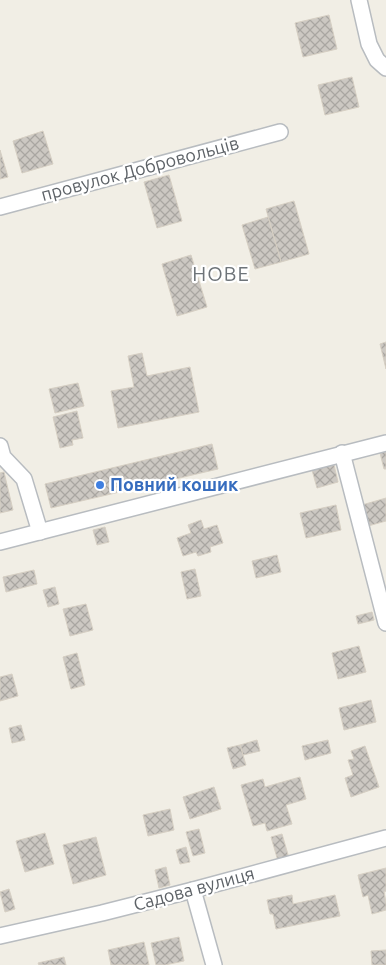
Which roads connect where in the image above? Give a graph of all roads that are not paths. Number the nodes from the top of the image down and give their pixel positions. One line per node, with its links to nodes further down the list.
1 (359, 0): 2 (street)
2 (386, 68)
3 (280, 132): 4 (street, провулок Добровольців)
4 (0, 206)
5 (386, 443): 7 (street)
6 (0, 446): 8 (street)
7 (342, 453): 8 (street); 10 (street)
8 (40, 532): 9 (street)
9 (0, 542)
10 (386, 622)
11 (386, 838): 12 (street, Садова вулиця)
12 (193, 890): 13 (street, Садова вулиця); 14 (street)
13 (0, 936)
14 (214, 965)

